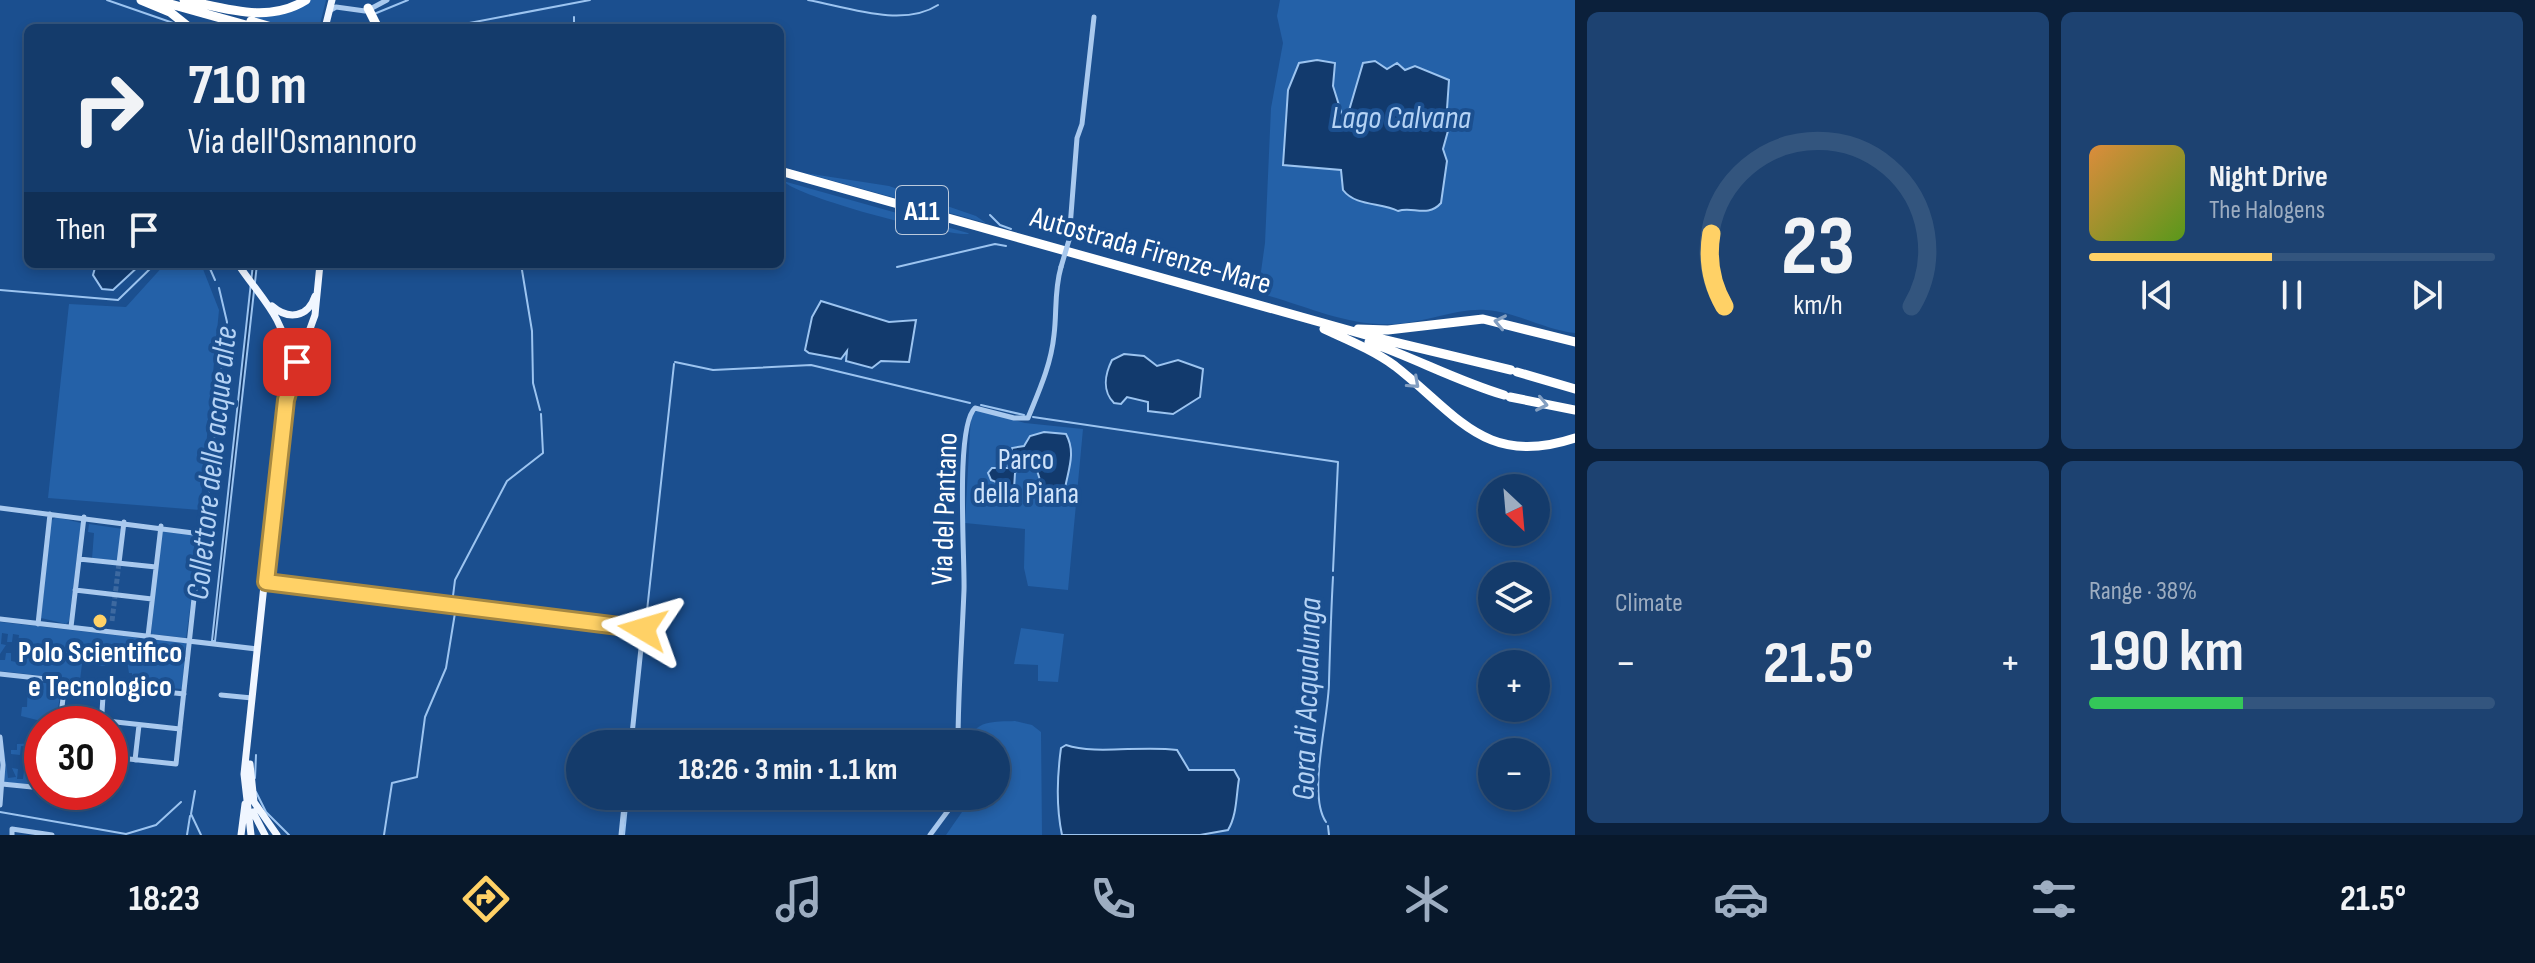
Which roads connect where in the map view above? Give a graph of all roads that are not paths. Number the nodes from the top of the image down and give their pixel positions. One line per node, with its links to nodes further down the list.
1 (141, 0): 11 (highway)
2 (156, 0): 12 (highway)
3 (175, 0): 13 (highway)
4 (184, 0): 5 (highway)
5 (306, 0)
6 (330, 0): 9 (main road); 15 (main road)
7 (387, 0): 8 (street)
8 (367, 7): 9 (street)
9 (329, 12): 14 (main road)
10 (1094, 17): 59 (street, Via del Pantano, bridge)
11 (185, 24)
12 (242, 24)
13 (261, 24)
14 (324, 24)
15 (324, 24)
16 (784, 174): 22 (highway, Autostrada Firenze-Mare / A11)
17 (784, 174): 23 (highway, Autostrada Firenze-Mare / A11)
18 (241, 268): 21 (main road)
19 (320, 268): 20 (main road)
20 (319, 283): 21 (main road); 26 (main road)
21 (268, 302): 26 (main road)
22 (1277, 310): 24 (highway, one-way to 22); 25 (highway, Autostrada Firenze-Mare / A11)
23 (1324, 329): 27 (highway, Autostrada Firenze-Mare / A11, one-way to 27); 28 (highway, one-way to 28)
24 (1575, 342)
25 (1575, 389)
26 (286, 400): 37 (main road)
27 (1575, 410)
28 (1575, 438)
29 (0, 508): 30 (street)
30 (50, 514): 31 (street); 41 (street)
31 (84, 517): 32 (street); 34 (street)
32 (124, 522): 33 (street); 35 (street)
33 (161, 526): 36 (street); 44 (street)
34 (79, 559): 35 (street); 38 (street)
35 (119, 563): 36 (street)
36 (156, 567): 39 (street)
37 (266, 580): 45 (main road); 58 (street)
38 (75, 590): 39 (street); 42 (street)
39 (152, 599): 43 (street)
40 (0, 619): 41 (street)
41 (38, 624): 42 (street)
42 (71, 627): 43 (street)
43 (148, 636): 44 (street)
44 (190, 641): 45 (street); 50 (street)
45 (258, 649): 46 (main road)
46 (256, 662): 52 (main road); 70 (main road)
47 (0, 674): 48 (street)
48 (65, 681): 49 (street); 53 (street)
49 (104, 691): 50 (street); 54 (street)
50 (184, 694): 57 (street)
51 (221, 695): 52 (street)
52 (252, 698): 65 (main road)
53 (62, 706)
54 (102, 706)
55 (128, 723): 56 (street)
56 (139, 725): 57 (street); 62 (street)
57 (180, 729): 62 (street)
58 (632, 730)
59 (958, 730)
60 (0, 737): 63 (street)
61 (128, 759): 62 (street)
62 (135, 760)
63 (2, 784): 64 (street); 66 (street)
64 (24, 786)
65 (246, 798): 72 (main road); 73 (main road)
66 (0, 805)
67 (624, 810): 75 (street)
68 (949, 810): 76 (street)
69 (13, 831): 71 (street)
70 (270, 834): 74 (main road)
71 (52, 835)
72 (241, 835)
73 (251, 835)
74 (257, 835)
75 (621, 835)
76 (930, 835)

